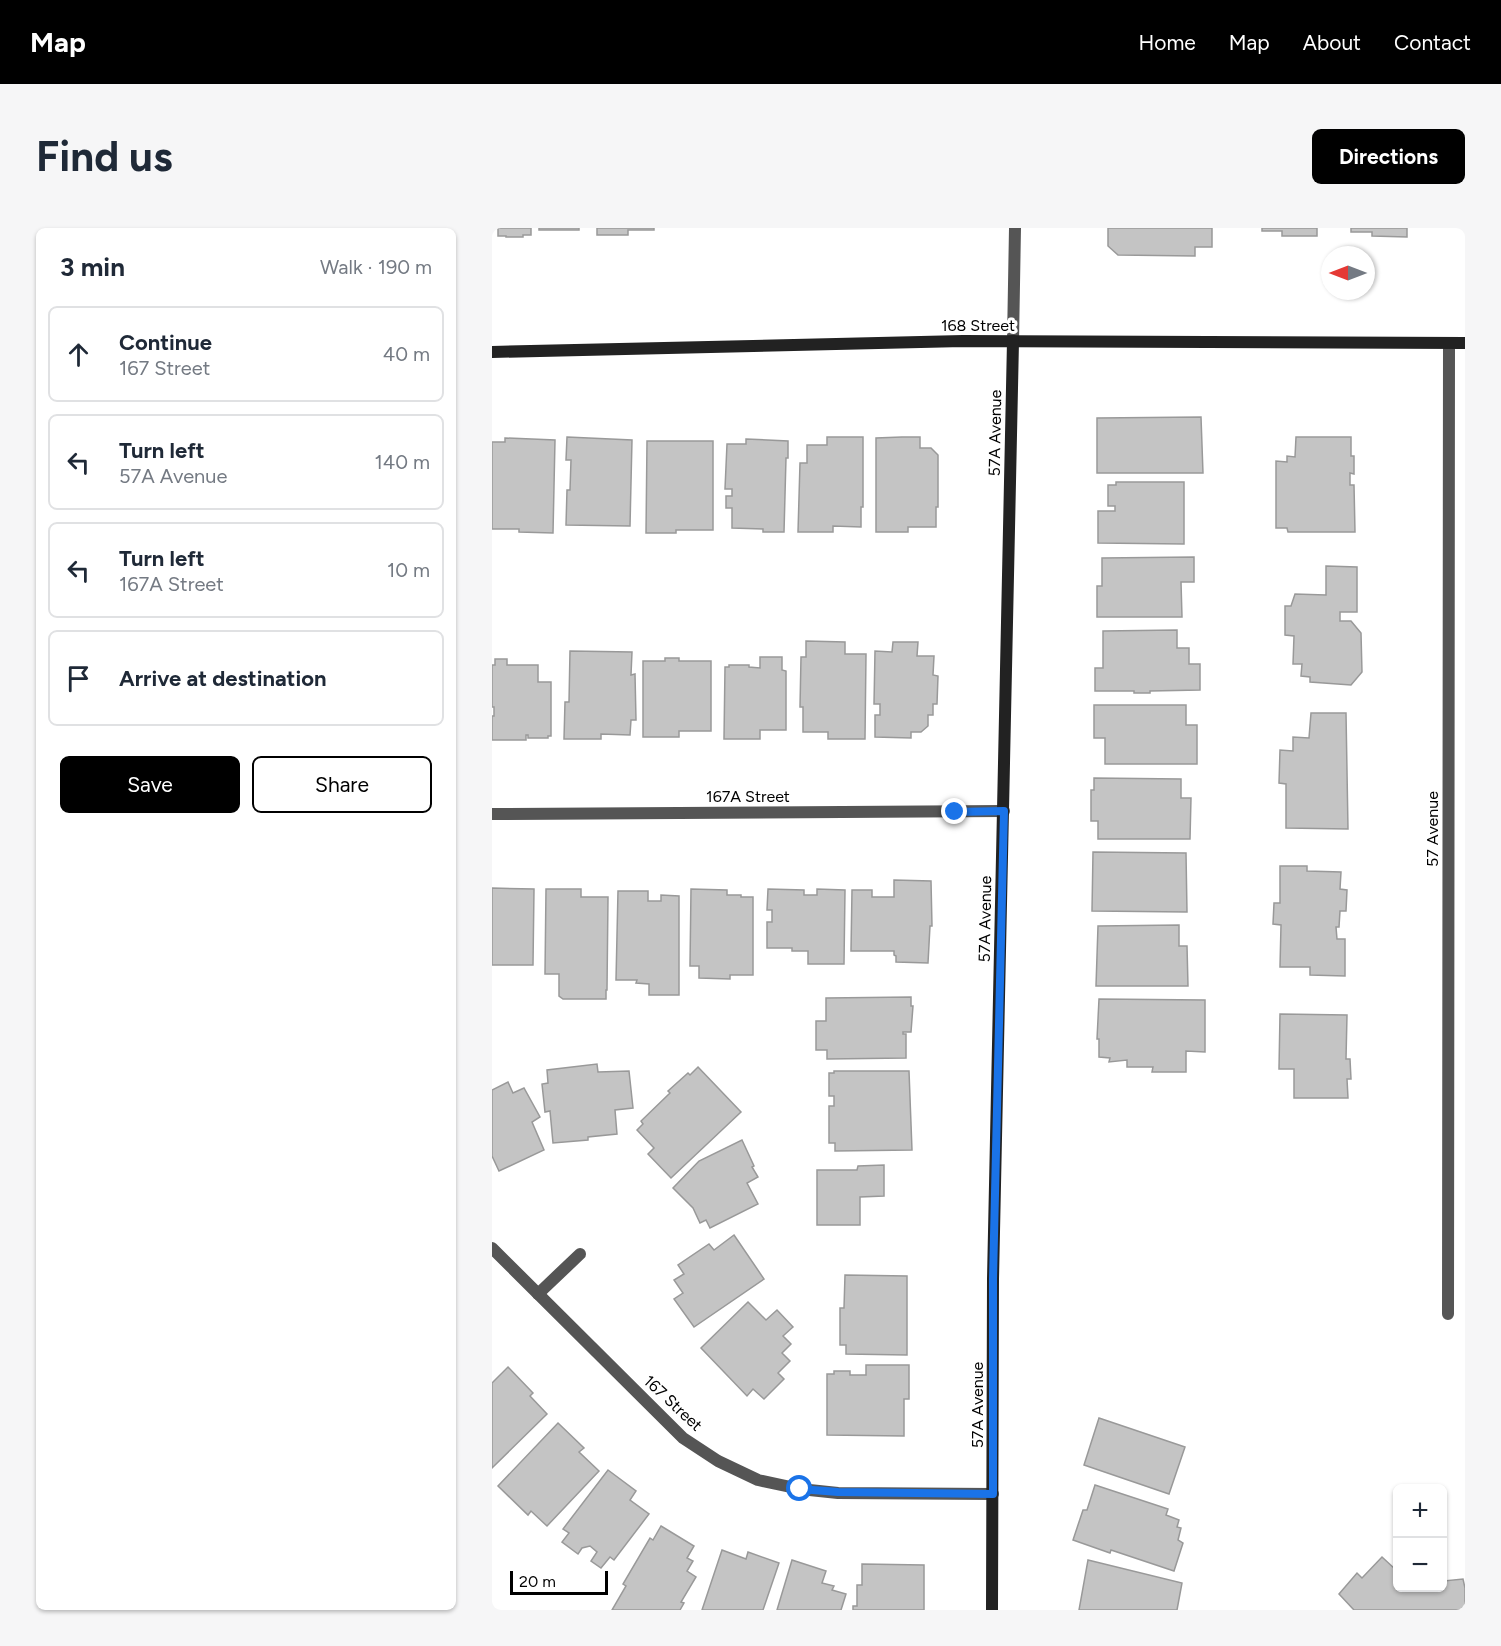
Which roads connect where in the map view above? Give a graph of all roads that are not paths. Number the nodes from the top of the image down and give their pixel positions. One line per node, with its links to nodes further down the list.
1 (1015, 228): 2 (street, 57A Avenue)
2 (1013, 341): 3 (street, 168 Street); 5 (street, 168 Street); 6 (street, 57A Avenue)
3 (1449, 343): 4 (street, 168 Street); 11 (street, 57 Avenue)
4 (1465, 343)
5 (492, 352)
6 (1004, 811): 7 (street, 167A Street); 12 (street, 57A Avenue)
7 (492, 814)
8 (492, 1248): 10 (street, 167 Street)
9 (580, 1254): 10 (street)
10 (538, 1294): 12 (street, 167 Street)
11 (1448, 1314)
12 (993, 1494): 13 (street, 57A Avenue)
13 (992, 1610)

